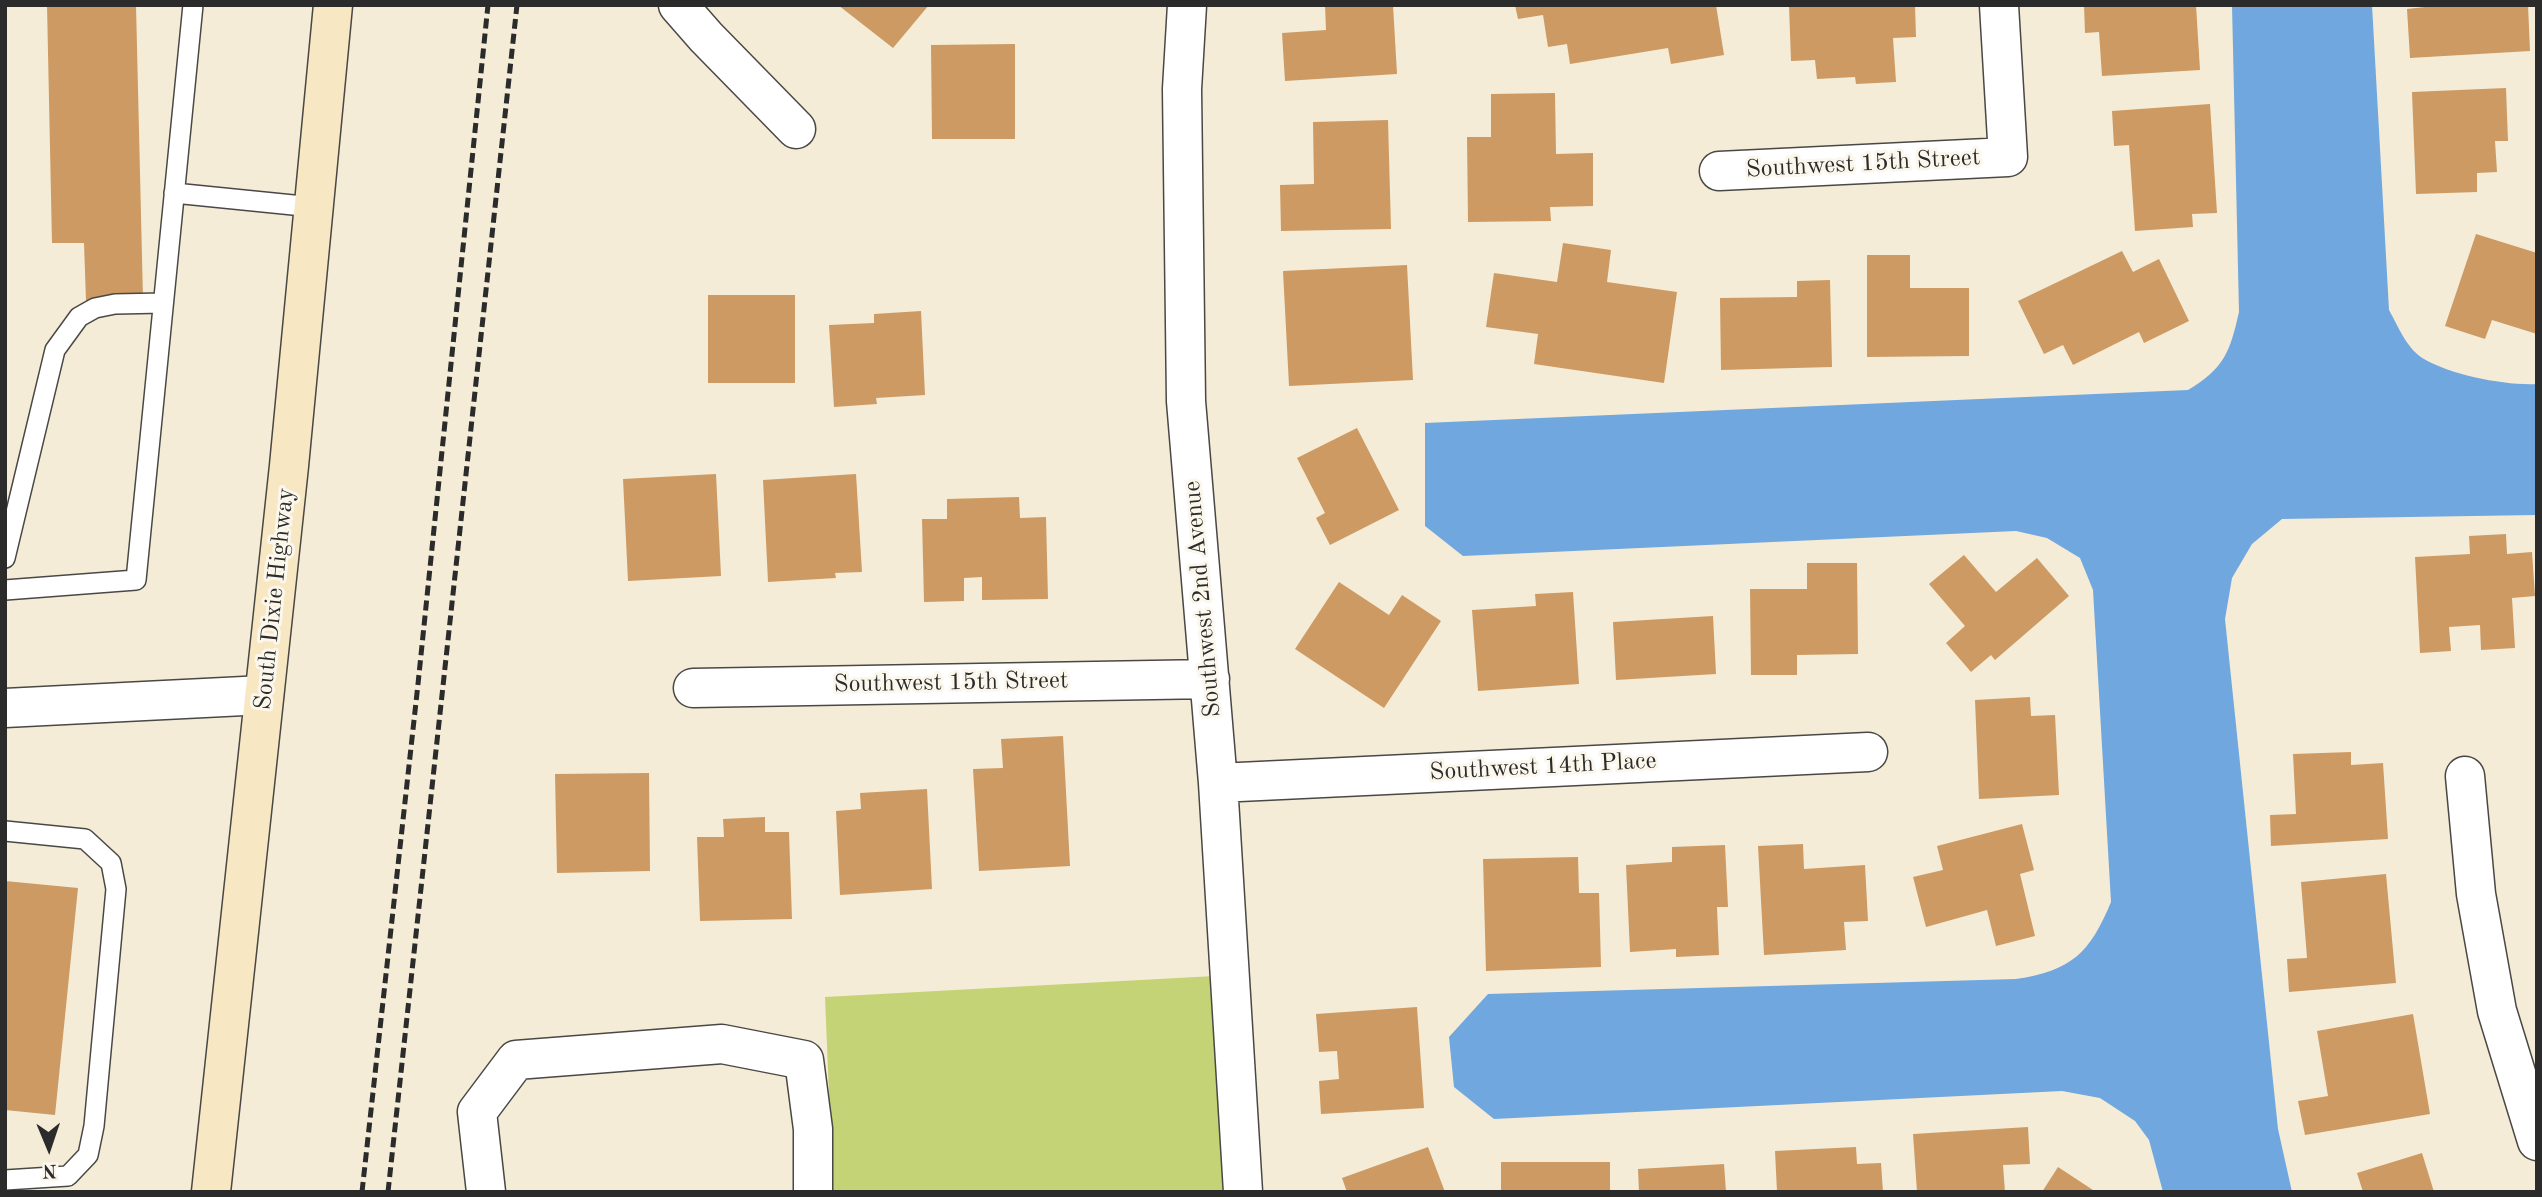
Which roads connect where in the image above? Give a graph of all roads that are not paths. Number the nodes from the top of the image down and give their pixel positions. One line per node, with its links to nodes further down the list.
1 (194, 5): 8 (lane)
2 (333, 5): 9 (main road, South Dixie Highway)
3 (678, 5): 6 (street)
4 (1187, 5): 14 (street, Southwest 2nd Avenue)
5 (1999, 5): 7 (street, Southwest 15th Street)
6 (796, 129)
7 (1719, 171)
8 (174, 193): 9 (lane); 10 (lane)
9 (313, 207): 16 (main road, South Dixie Highway)
10 (163, 303): 11 (lane); 13 (lane)
11 (14, 488): 12 (lane)
12 (5, 558)
13 (5, 590)
14 (1210, 679): 15 (street, Southwest 15th Street); 20 (street, Southwest 2nd Avenue)
15 (693, 688)
16 (264, 695): 17 (street); 24 (main road, South Dixie Highway)
17 (5, 708)
18 (1868, 752): 20 (street, Southwest 14th Place)
19 (2465, 776): 22 (street)
20 (1218, 783): 27 (street, Southwest 2nd Avenue)
21 (5, 831): 23 (lane)
22 (2537, 1141)
23 (5, 1180)
24 (211, 1192)
25 (486, 1192): 26 (street)
26 (813, 1192)
27 (1243, 1192)

